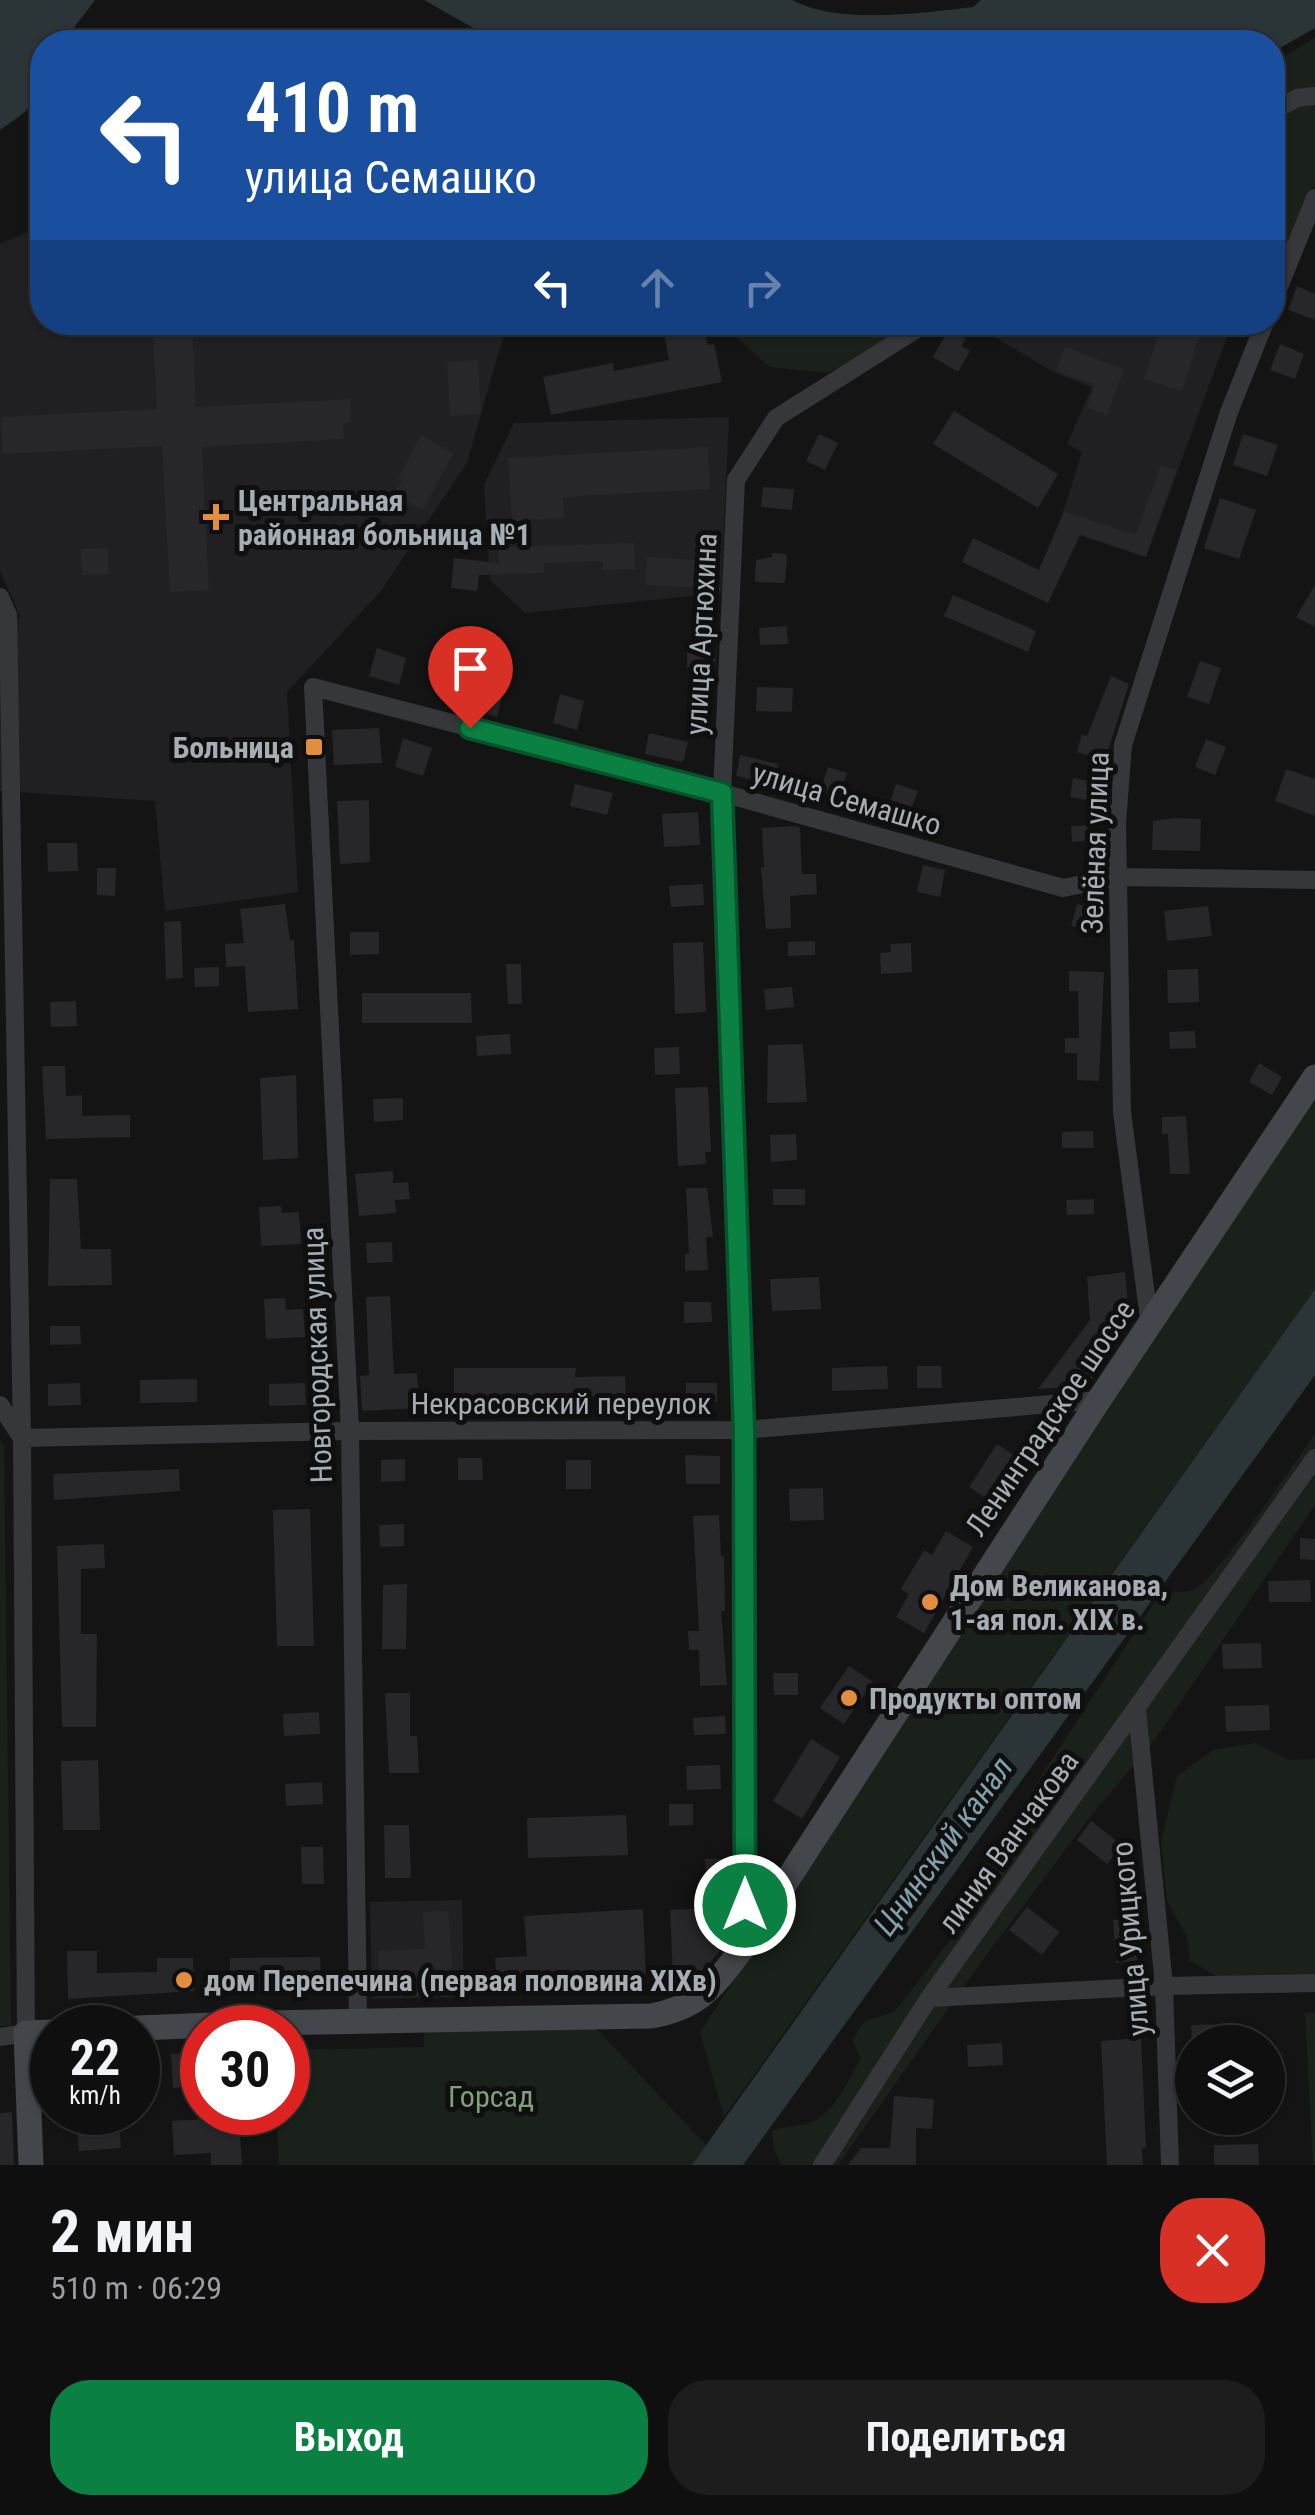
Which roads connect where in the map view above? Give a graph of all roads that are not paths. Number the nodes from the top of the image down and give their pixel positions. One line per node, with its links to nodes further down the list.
1 (1315, 96): 2 (street)
2 (1285, 105)
3 (1315, 198): 4 (street)
4 (1285, 272)
5 (907, 335): 9 (street, улица Артюхина)
6 (1260, 335): 10 (street, Зелёная улица)
7 (0, 597): 18 (street)
8 (313, 687): 9 (street, улица Семашко); 17 (street, Новгородская улица)
9 (722, 793): 10 (street, улица Семашко); 16 (street, улица Артюхина)
10 (1118, 877): 11 (street, улица Семашко); 13 (street, Зелёная улица)
11 (1315, 880)
12 (1315, 1077): 13 (street, Ленинградское шоссе)
13 (1150, 1326): 14 (street, Ленинградское шоссе)
14 (1099, 1400): 16 (street, Некрасовский переулок); 21 (street, Ленинградское шоссе)
15 (0, 1406): 18 (street)
16 (744, 1430): 17 (street, Некрасовский переулок); 21 (street, улица Артюхина)
17 (350, 1431): 18 (street, Некрасовский переулок); 25 (street, Новгородская улица)
18 (22, 1438): 27 (street)
19 (1315, 1458): 20 (street, линия Ванчакова)
20 (1137, 1709): 23 (street, улица Урицкого); 24 (street, линия Ванчакова)
21 (745, 1945): 25 (street, Ленинградское шоссе)
22 (1315, 1982): 23 (street)
23 (1164, 1986): 24 (street); 30 (street, улица Урицкого)
24 (929, 1998): 29 (street, линия Ванчакова)
25 (358, 2021): 26 (street, Ленинградское шоссе)
26 (160, 2027)
27 (13, 2035): 28 (street)
28 (31, 2165)
29 (822, 2165)
30 (1170, 2165)

